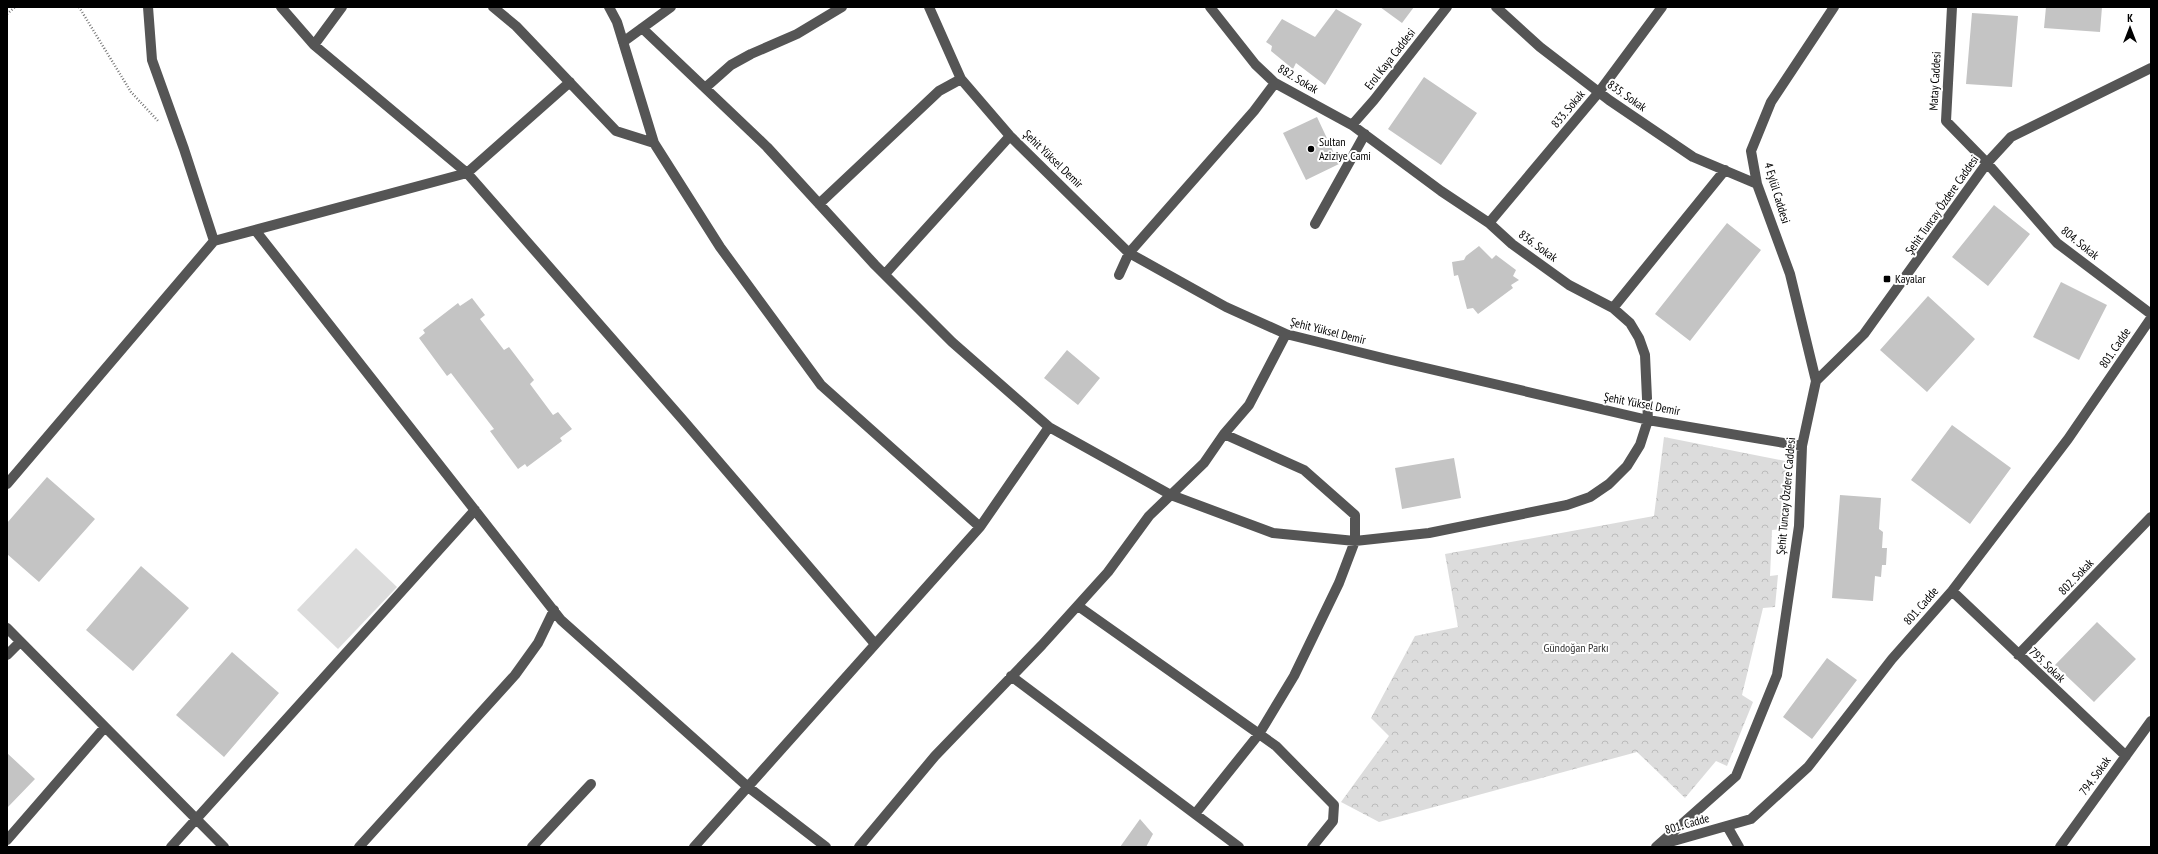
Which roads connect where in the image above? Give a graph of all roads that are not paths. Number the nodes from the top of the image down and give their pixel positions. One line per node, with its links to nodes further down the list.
1 (148, 7): 36 (street)
2 (280, 7): 17 (street)
3 (342, 7): 17 (street)
4 (493, 7): 20 (street)
5 (609, 7): 16 (street)
6 (671, 7): 15 (street)
7 (842, 7): 22 (street)
8 (929, 7): 19 (street, Şehit Yüksel Demir)
9 (1210, 7): 21 (street, 882. Sokak)
10 (1447, 7): 24 (street, Erol Kaya Caddesi)
11 (1496, 7): 23 (street, 835. Sokak)
12 (1662, 7): 23 (street, 833. Sokak)
13 (1834, 7): 31 (street, 4 Eylül Caddesi)
14 (1952, 7): 28 (street, Matay Caddesi)
15 (642, 28): 16 (street); 22 (street)
16 (623, 42): 27 (street)
17 (314, 45): 30 (street)
18 (2151, 68): 28 (street, Şehit Tuncay Özdere Caddesi)
19 (961, 79): 26 (street, Şehit Yüksel Demir); 32 (street)
20 (570, 82): 27 (street); 30 (street)
21 (1275, 83): 24 (street, 882. Sokak); 37 (street)
22 (705, 88): 32 (street)
23 (1600, 92): 29 (street, 835. Sokak); 33 (street, 833. Sokak)
24 (1352, 125): 25 (street, 836. Sokak)
25 (1365, 134): 33 (street, 836. Sokak); 34 (street)
26 (1010, 136): 37 (street, Şehit Yüksel Demir); 38 (street)
27 (654, 143): 53 (street)
28 (1987, 163): 41 (street, 804. Sokak); 44 (street, Şehit Tuncay Özdere Caddesi)
29 (1725, 170): 31 (street, 835. Sokak); 40 (street)
30 (466, 174): 35 (street); 60 (street)
31 (1757, 184): 44 (street, 4 Eylül Caddesi)
32 (819, 204): 38 (street)
33 (1489, 223): 40 (street, 836. Sokak)
34 (1315, 224)
35 (255, 230): 36 (street); 51 (street)
36 (214, 241): 49 (street)
37 (1129, 253): 39 (street); 43 (street, Şehit Yüksel Demir)
38 (885, 274): 46 (street)
39 (1119, 275)
40 (1613, 308): 45 (street, 836. Sokak)
41 (2151, 314)
42 (2151, 318): 55 (street, 801. Cadde)
43 (1286, 334): 45 (street, Şehit Yüksel Demir); 47 (street)
44 (1816, 381): 48 (street, Şehit Tuncay Özdere Caddesi)
45 (1648, 420): 48 (street, Şehit Yüksel Demir); 54 (street)
46 (1049, 427): 50 (street); 53 (street)
47 (1224, 434): 50 (street); 54 (street)
48 (1802, 446): 74 (street, Şehit Tuncay Özdere Caddesi)
49 (7, 484)
50 (1171, 495): 54 (street); 56 (street)
51 (475, 510): 57 (street); 71 (street)
52 (2151, 517): 62 (street, 802. Sokak)
53 (980, 527): 60 (street)
54 (1354, 541): 66 (street)
55 (1952, 591): 62 (street, 795. Sokak); 72 (street, 801. Cadde)
56 (1078, 606): 63 (street); 66 (street)
57 (554, 610): 69 (street); 77 (street)
58 (7, 628): 59 (street)
59 (20, 642): 61 (street); 65 (street)
60 (875, 644): 69 (street)
61 (7, 655)
62 (2018, 655): 67 (street, 795. Sokak)
63 (1011, 676): 70 (street); 81 (street)
64 (2151, 721): 67 (street, 794. Sokak)
65 (105, 727): 71 (street); 73 (street)
66 (1259, 734): 70 (street); 83 (street)
67 (2126, 756): 85 (street, 794. Sokak)
68 (591, 784): 78 (street)
69 (748, 787): 79 (street); 80 (street)
70 (1195, 814): 82 (street)
71 (196, 819): 75 (street); 76 (street)
72 (1726, 826): 74 (street, 801. Cadde); 84 (street)
73 (7, 840)
74 (1657, 846)
75 (171, 847)
76 (224, 847)
77 (359, 847)
78 (532, 847)
79 (694, 847)
80 (826, 847)
81 (859, 847)
82 (1239, 847)
83 (1312, 847)
84 (1739, 847)
85 (2060, 847)

